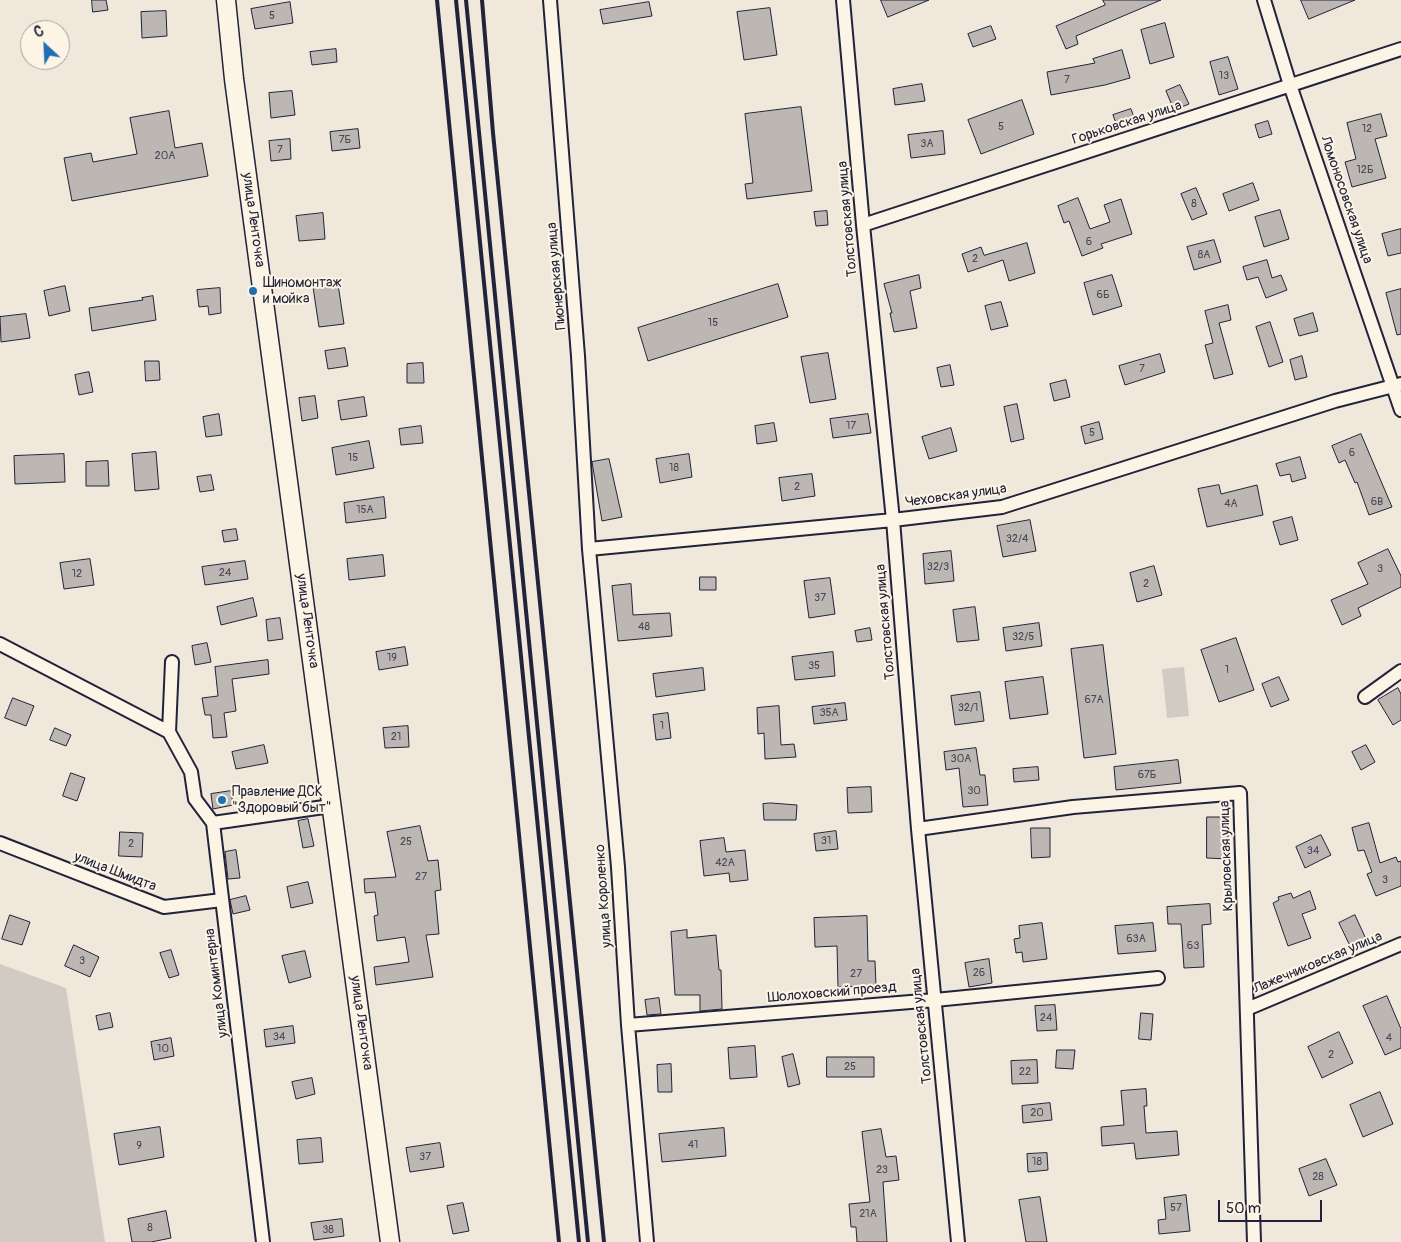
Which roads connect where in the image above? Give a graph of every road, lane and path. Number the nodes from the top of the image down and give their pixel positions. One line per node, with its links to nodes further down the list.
1 (226, 0): 17 (main road, улица Ленточка)
2 (550, 0): 11 (street, Пионерская улица)
3 (843, 0): 7 (street, Толстовская улица)
4 (1264, 0): 6 (street, Ломоносовская улица)
5 (1401, 50): 6 (street, Горьковская улица)
6 (1290, 85): 7 (street, Горьковская улица); 8 (street, Ломоносовская улица)
7 (863, 225): 10 (street, Толстовская улица)
8 (1397, 385): 9 (street, Ломоносовская улица); 10 (street, Чеховская улица)
9 (1401, 410)
10 (894, 520): 11 (street, Чеховская улица); 19 (street, Толстовская улица)
11 (589, 549): 26 (street, улица Короленко)
12 (0, 644): 16 (street)
13 (172, 662): 16 (street)
14 (1401, 671): 15 (street)
15 (1365, 697)
16 (169, 732): 18 (street)
17 (331, 806): 18 (street); 28 (main road, улица Ленточка)
18 (213, 823): 21 (street, улица Коминтерна)
19 (918, 829): 24 (street, Толстовская улица); 25 (street, Крыловская улица)
20 (0, 843): 21 (street, улица Шмидта)
21 (222, 900): 27 (street, улица Коминтерна)
22 (1401, 944): 25 (street, Лажечниковская улица)
23 (1158, 978): 24 (street, Шолоховский проезд)
24 (935, 1000): 26 (street, Шолоховский проезд); 30 (street, Толстовская улица)
25 (1246, 1009): 31 (street, Крыловская улица)
26 (628, 1025): 29 (street, улица Короленко)
27 (263, 1242)
28 (390, 1242)
29 (647, 1242)
30 (958, 1242)
31 (1254, 1242)

